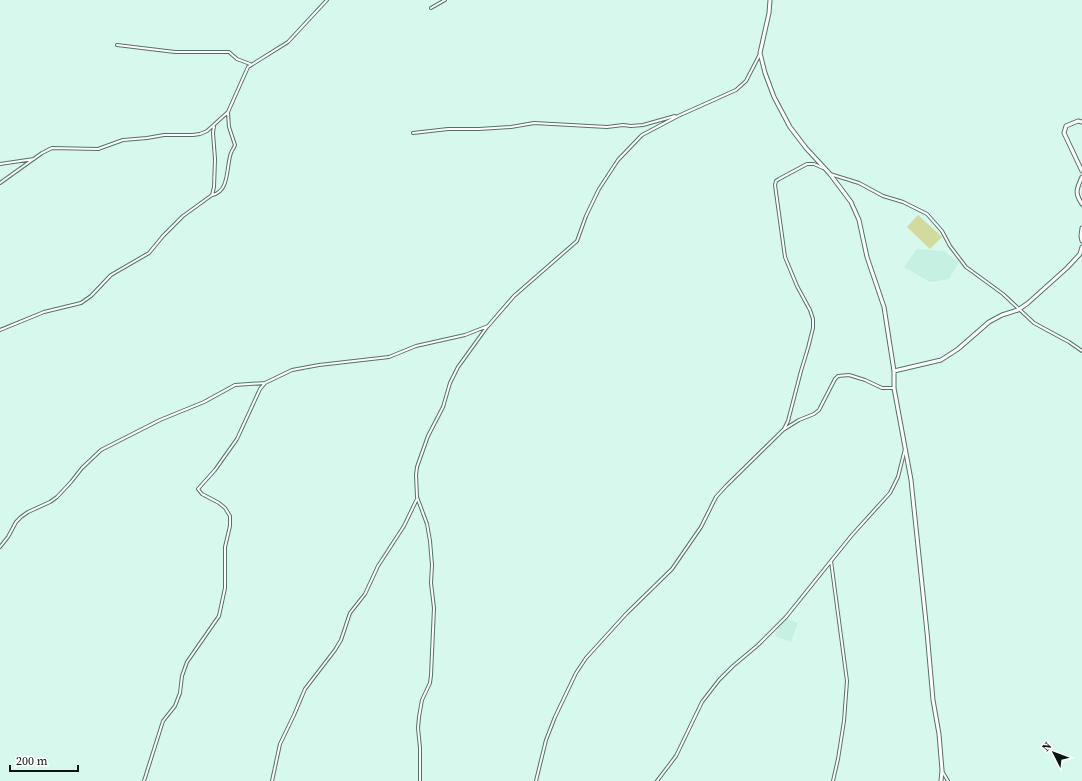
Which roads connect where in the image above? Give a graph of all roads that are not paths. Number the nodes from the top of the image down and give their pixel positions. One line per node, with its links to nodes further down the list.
1 (327, 0): 7 (street)
2 (445, 0): 4 (street)
3 (770, 0): 6 (street)
4 (431, 8)
5 (117, 45): 7 (street)
6 (760, 53): 9 (street); 15 (street)
7 (250, 64): 8 (street)
8 (228, 112): 11 (street); 20 (street)
9 (678, 116): 12 (street); 26 (street)
10 (1082, 122): 16 (street)
11 (215, 125): 13 (street); 20 (street)
12 (413, 133)
13 (35, 158): 14 (street); 19 (street)
14 (0, 164)
15 (825, 168): 17 (street); 32 (street)
16 (1082, 171)
17 (830, 174): 25 (street); 29 (street)
18 (1082, 177): 21 (street)
19 (0, 183)
20 (212, 195): 27 (street)
21 (1082, 204)
22 (1082, 228): 23 (street)
23 (1082, 241)
24 (1082, 247): 25 (street)
25 (1018, 310): 28 (street); 29 (street)
26 (488, 326): 30 (street); 34 (street)
27 (0, 330)
28 (1082, 351)
29 (894, 370): 31 (street)
30 (265, 383): 35 (street); 38 (street)
31 (894, 388): 32 (street); 33 (street)
32 (783, 430): 41 (street)
33 (905, 448): 36 (street); 37 (street)
34 (417, 497): 39 (street); 40 (street)
35 (0, 547)
36 (831, 561): 42 (street); 43 (street)
37 (942, 770): 44 (street); 45 (street)
38 (144, 781)
39 (272, 781)
40 (420, 781)
41 (536, 781)
42 (657, 781)
43 (833, 781)
44 (941, 781)
45 (948, 781)

